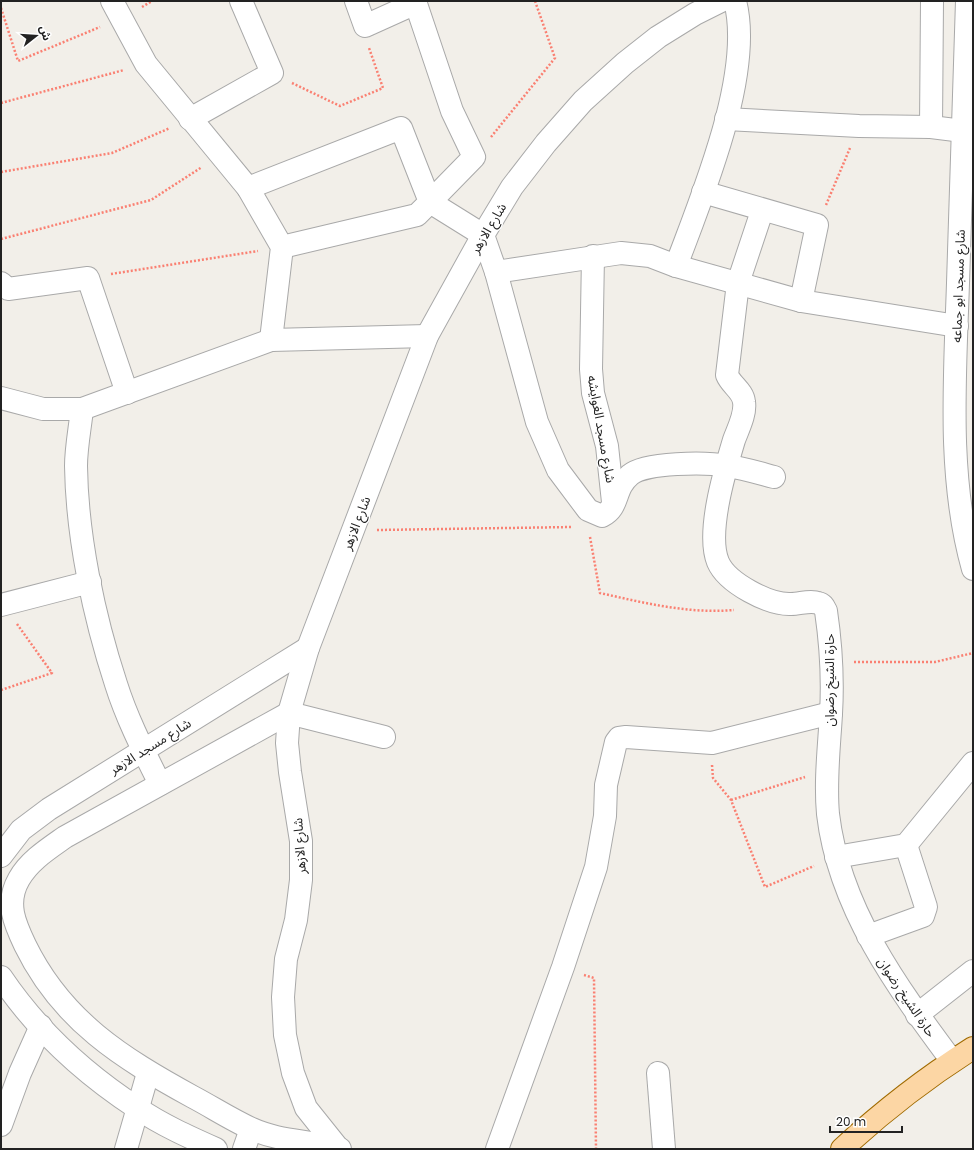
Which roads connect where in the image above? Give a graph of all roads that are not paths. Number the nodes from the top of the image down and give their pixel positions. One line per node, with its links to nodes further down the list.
1 (241, 1): 9 (street)
2 (356, 1): 7 (street)
3 (721, 1): 17 (street, شارع الازهر)
4 (735, 1): 10 (street)
5 (932, 1): 11 (street)
6 (967, 1): 12 (street, شارع مسجد ابو جماعه)
7 (416, 2): 15 (street)
8 (117, 10): 9 (street)
9 (190, 119): 13 (street)
10 (726, 119): 11 (street); 14 (street)
11 (931, 128): 12 (street)
12 (963, 132): 25 (street, شارع مسجد ابو جماعه)
13 (248, 188): 15 (street); 18 (street)
14 (703, 192): 16 (street); 20 (street)
15 (430, 202): 17 (street); 18 (street)
16 (762, 211): 23 (street, حارة الشيخ رضوان); 24 (street)
17 (483, 235): 21 (street); 26 (street, شارع الازهر)
18 (282, 247): 27 (street)
19 (593, 256): 20 (street); 21 (street); 36 (street, شارع مسجد الغوايشه)
20 (676, 266): 23 (street)
21 (496, 272): 36 (street)
22 (1, 283): 28 (street)
23 (738, 283): 24 (street); 33 (street, حارة الشيخ رضوان)
24 (801, 301): 25 (street)
25 (956, 326): 31 (street, شارع مسجد ابو جماعه)
26 (427, 336): 27 (street); 40 (street, شارع الازهر)
27 (271, 340): 28 (street)
28 (127, 393): 32 (street)
29 (973, 393): 31 (street)
30 (1, 398): 32 (street)
31 (955, 405): 35 (street, شارع مسجد ابو جماعه)
32 (82, 409): 38 (street)
33 (726, 466): 34 (street); 36 (street); 42 (street, حارة الشيخ رضوان)
34 (774, 477)
35 (966, 489): 37 (street, شارع مسجد ابو جماعه)
36 (613, 506)
37 (973, 569)
38 (90, 582): 39 (street); 44 (street)
39 (2, 604)
40 (308, 648): 41 (street, شارع الازهر); 44 (street, شارع مسجد الازهر)
41 (289, 713): 43 (street); 46 (street); 66 (street, شارع الازهر)
42 (831, 713): 49 (street, حارة الشيخ رضوان); 67 (street)
43 (384, 737)
44 (143, 750): 46 (street); 48 (street, شارع مسجد الازهر)
45 (973, 763): 47 (street)
46 (160, 784): 50 (street)
47 (906, 845): 49 (street); 51 (street)
48 (1, 856)
49 (836, 857): 51 (street, حارة الشيخ رضوان)
50 (7, 923): 58 (street)
51 (868, 936): 54 (street, حارة الشيخ رضوان)
52 (973, 970): 54 (street)
53 (1, 977): 55 (street)
54 (918, 1015): 57 (street, حارة الشيخ رضوان)
55 (41, 1026): 60 (street); 61 (street)
56 (973, 1048): 57 (main road)
57 (952, 1061): 69 (main road)
58 (148, 1073): 60 (street); 62 (street)
59 (658, 1073): 68 (street)
60 (137, 1109): 63 (street); 64 (street)
61 (1, 1125)
62 (252, 1129): 65 (street); 66 (street)
63 (126, 1149)
64 (216, 1149)
65 (244, 1149)
66 (339, 1149)
67 (497, 1149)
68 (664, 1149)
69 (842, 1149)

